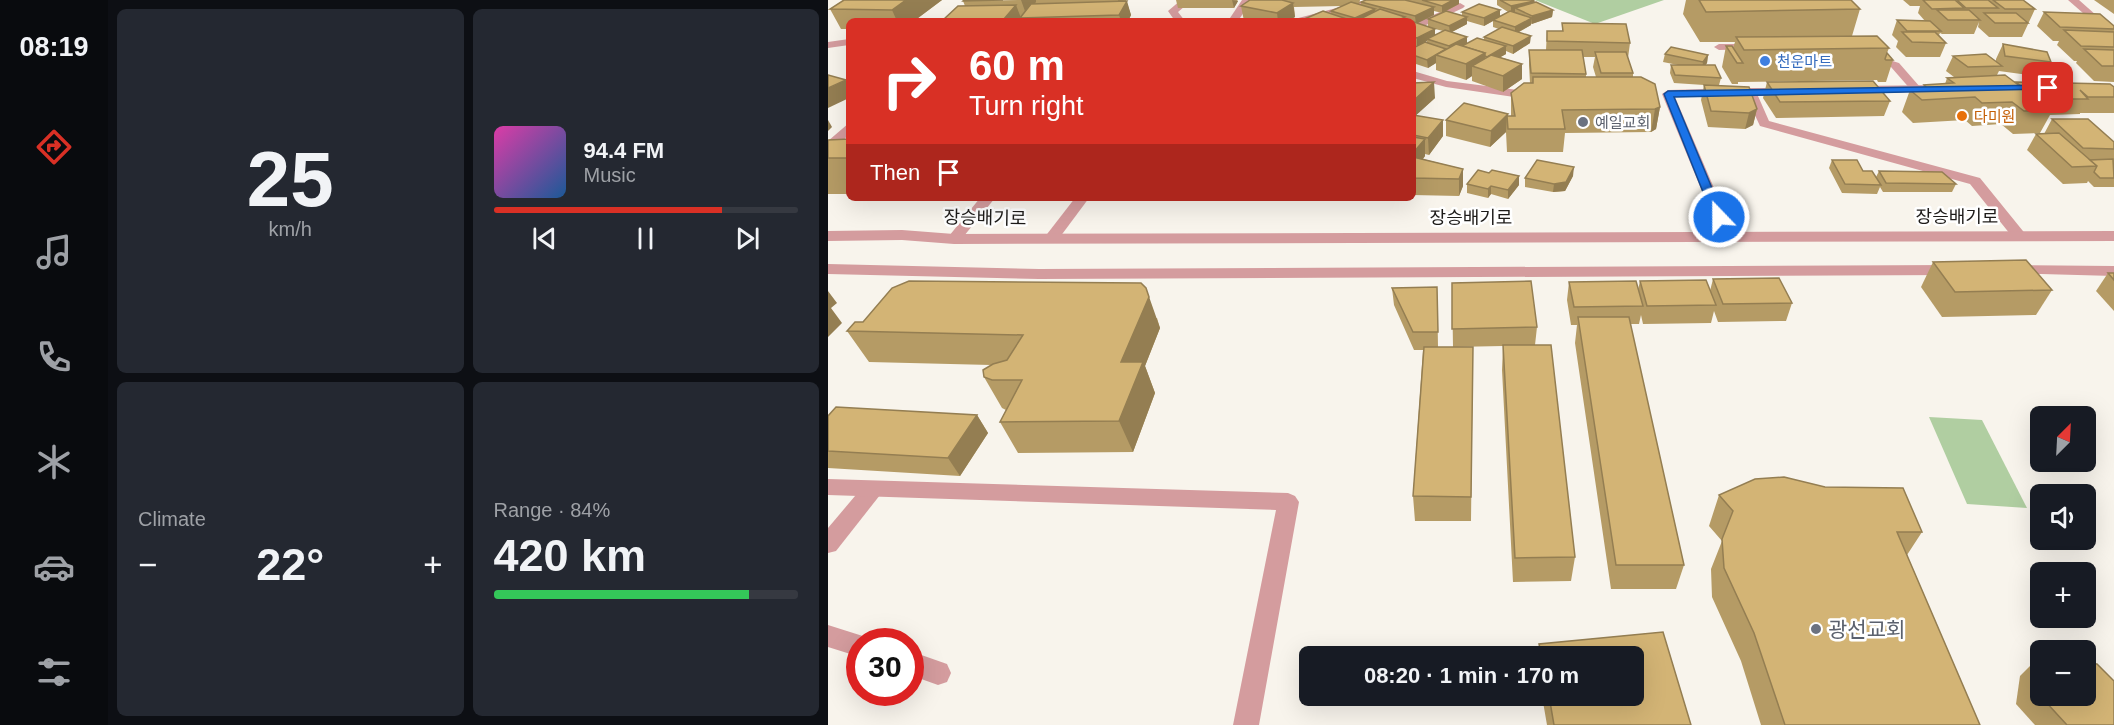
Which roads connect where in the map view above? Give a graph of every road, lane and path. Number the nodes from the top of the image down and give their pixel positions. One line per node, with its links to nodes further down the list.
1 (1187, 0): 6 (street)
2 (1247, 0): 7 (street)
3 (1380, 0): 8 (street)
4 (2073, 0): 10 (street)
5 (1460, 6): 9 (street)
6 (1178, 18)
7 (1235, 18)
8 (1305, 18)
9 (1416, 26)
10 (2114, 37)
11 (846, 42): 12 (street)
12 (828, 45)
13 (1719, 47): 14 (street)
14 (1765, 47)
15 (1854, 52): 17 (street)
16 (1416, 75): 22 (street)
17 (1916, 89): 18 (street); 19 (street)
18 (1951, 89)
19 (1845, 91)
20 (1797, 92): 21 (street)
21 (1750, 93): 28 (street); 30 (street)
22 (1545, 96)
23 (846, 130): 24 (street)
24 (828, 149)
25 (986, 201): 32 (street)
26 (1080, 201): 31 (street)
27 (828, 236): 32 (street, 장승배기로)
28 (2019, 236): 29 (street, 장승배기로); 30 (street, 장승배기로)
29 (2114, 236)
30 (1727, 237): 31 (street, 장승배기로)
31 (1052, 238): 32 (street, 장승배기로)
32 (954, 239)
33 (828, 269): 34 (street)
34 (1972, 270)
35 (1996, 270): 36 (street)
36 (2114, 271)
37 (828, 487): 38 (street)
38 (873, 489): 39 (street); 44 (street)
39 (828, 544)
40 (828, 636): 41 (street)
41 (846, 642)
42 (924, 668): 43 (street)
43 (938, 673)
44 (1246, 725)

